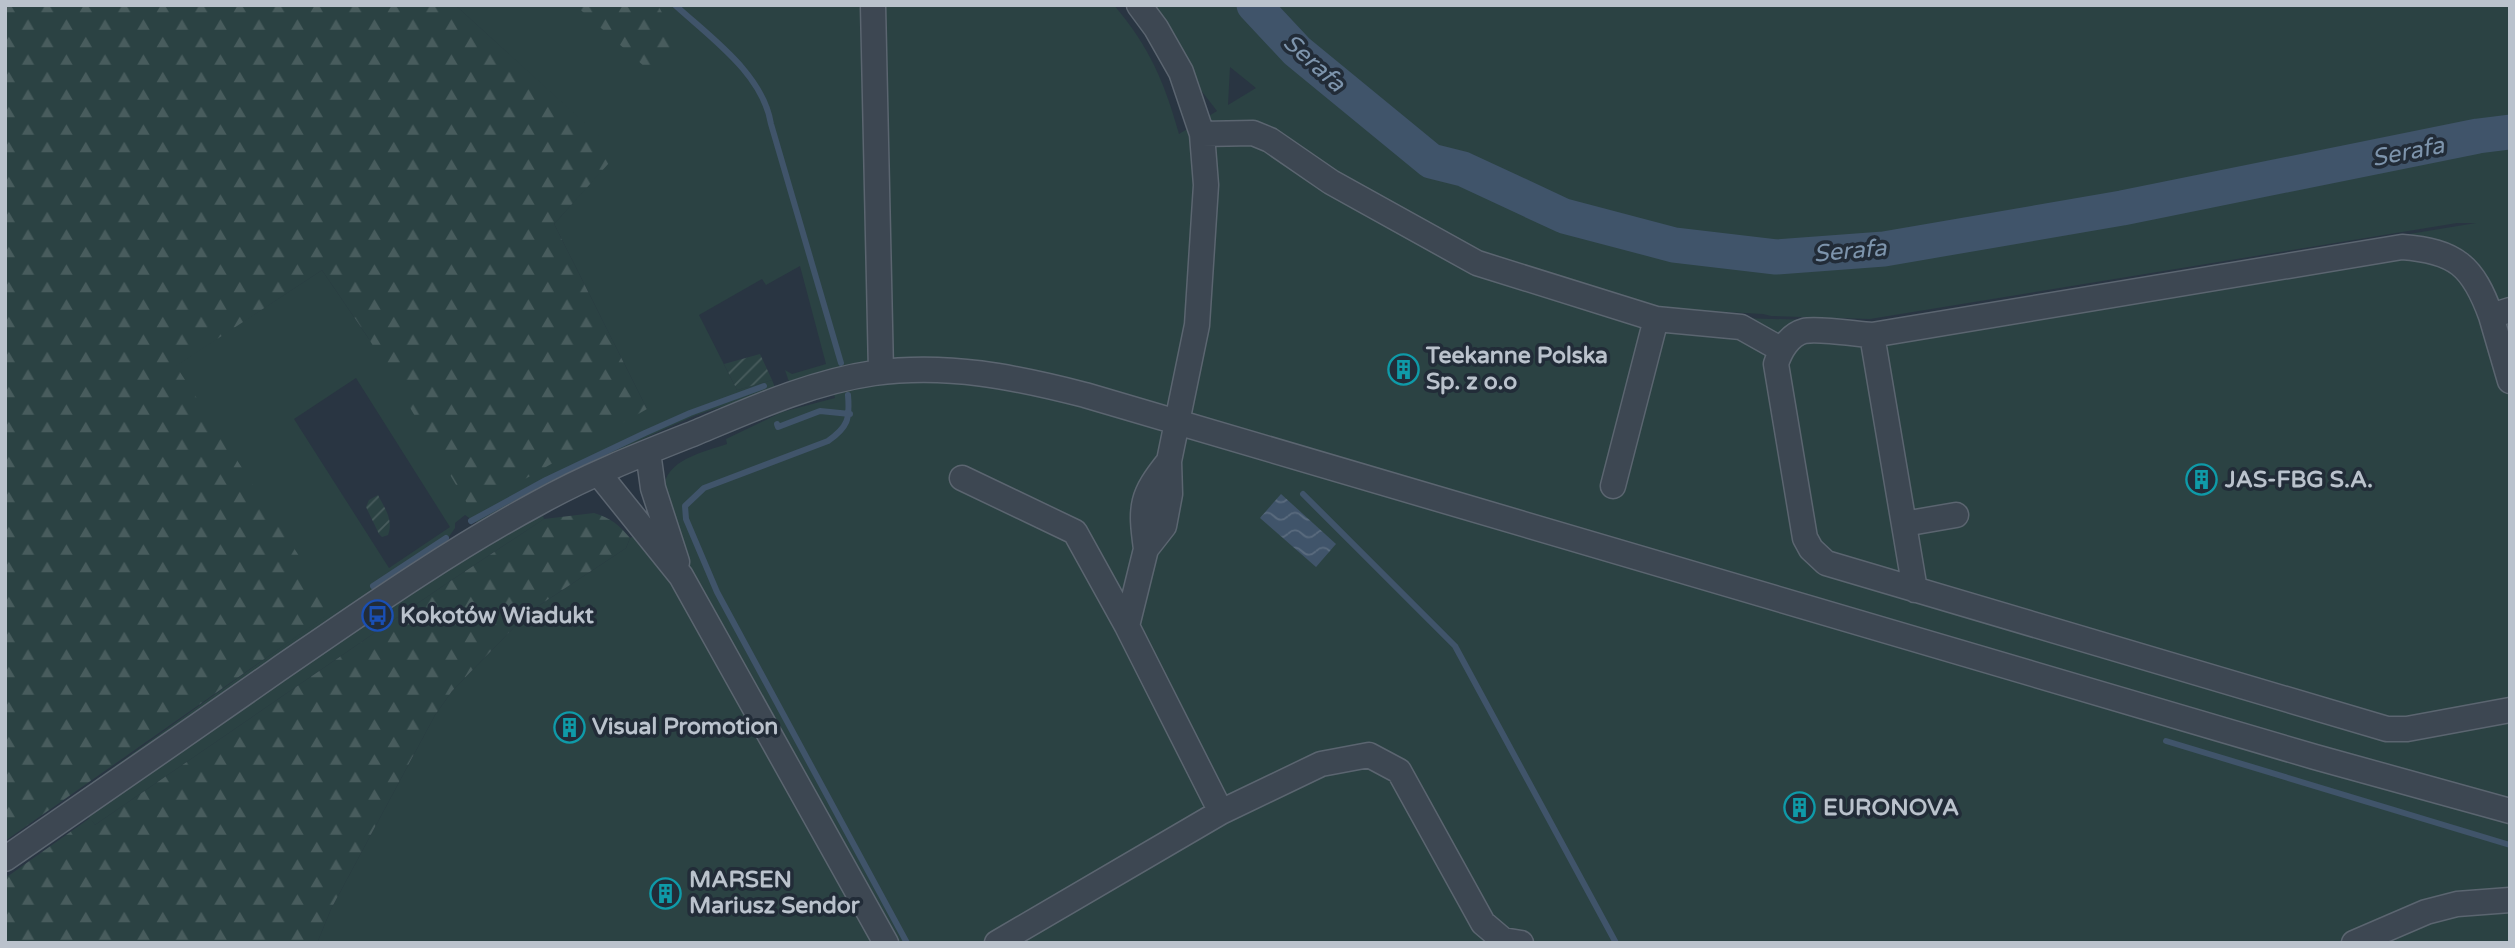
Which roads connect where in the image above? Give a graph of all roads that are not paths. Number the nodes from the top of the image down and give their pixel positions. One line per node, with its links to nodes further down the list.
1 (873, 5): 8 (street)
2 (1139, 5): 3 (street)
3 (1202, 134): 5 (street); 10 (street)
4 (2500, 313): 6 (street); 9 (street)
5 (1656, 319): 7 (street); 14 (street)
6 (1872, 335): 7 (street); 16 (street)
7 (1782, 350): 18 (street)
8 (881, 372): 10 (street); 11 (street)
9 (2510, 381)
10 (1178, 422): 19 (street); 21 (street)
11 (648, 452): 12 (street); 17 (street)
12 (600, 474): 17 (street); 23 (street)
13 (962, 478): 19 (street)
14 (1613, 486)
15 (1956, 514): 16 (street)
16 (1903, 524): 18 (street)
17 (681, 576): 25 (street)
18 (1914, 590): 20 (street)
19 (1127, 626): 22 (street)
20 (2510, 710)
21 (2510, 811)
22 (1221, 812): 26 (street); 27 (street)
23 (5, 859)
24 (2510, 900): 28 (street)
25 (886, 943)
26 (997, 943)
27 (1521, 943)
28 (2354, 943)

